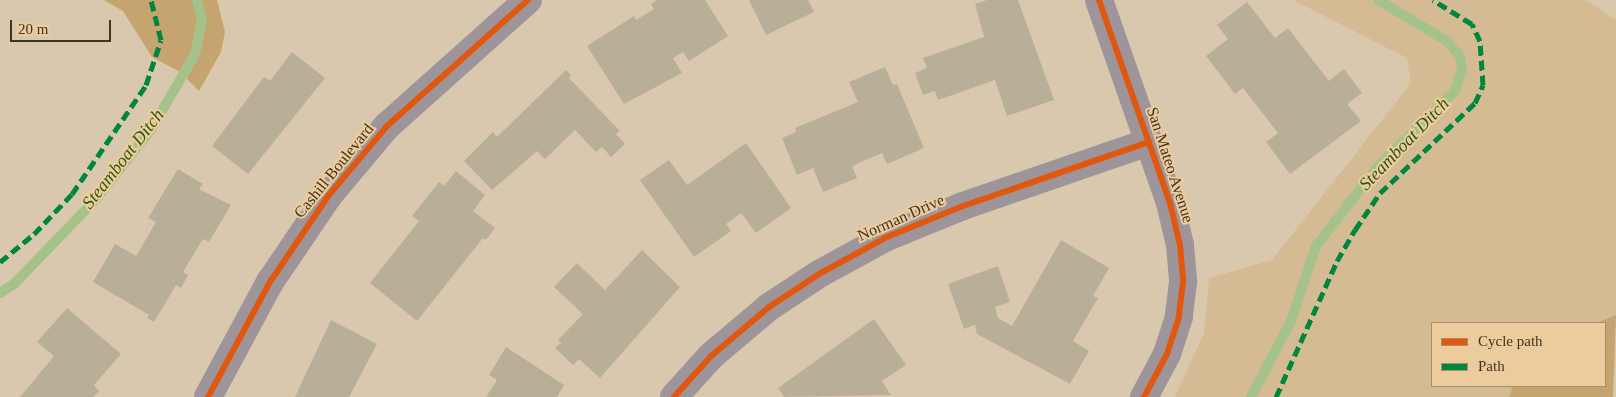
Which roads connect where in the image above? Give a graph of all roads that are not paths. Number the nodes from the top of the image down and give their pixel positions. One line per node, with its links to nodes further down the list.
1 (528, 0): 3 (street, Cashill Boulevard)
2 (1099, 0): 4 (street, San Mateo Avenue)
3 (500, 8): 5 (street, Cashill Boulevard)
4 (1149, 142): 6 (street, Norman Drive); 7 (street, San Mateo Avenue)
5 (208, 397)
6 (674, 397)
7 (1144, 397)

